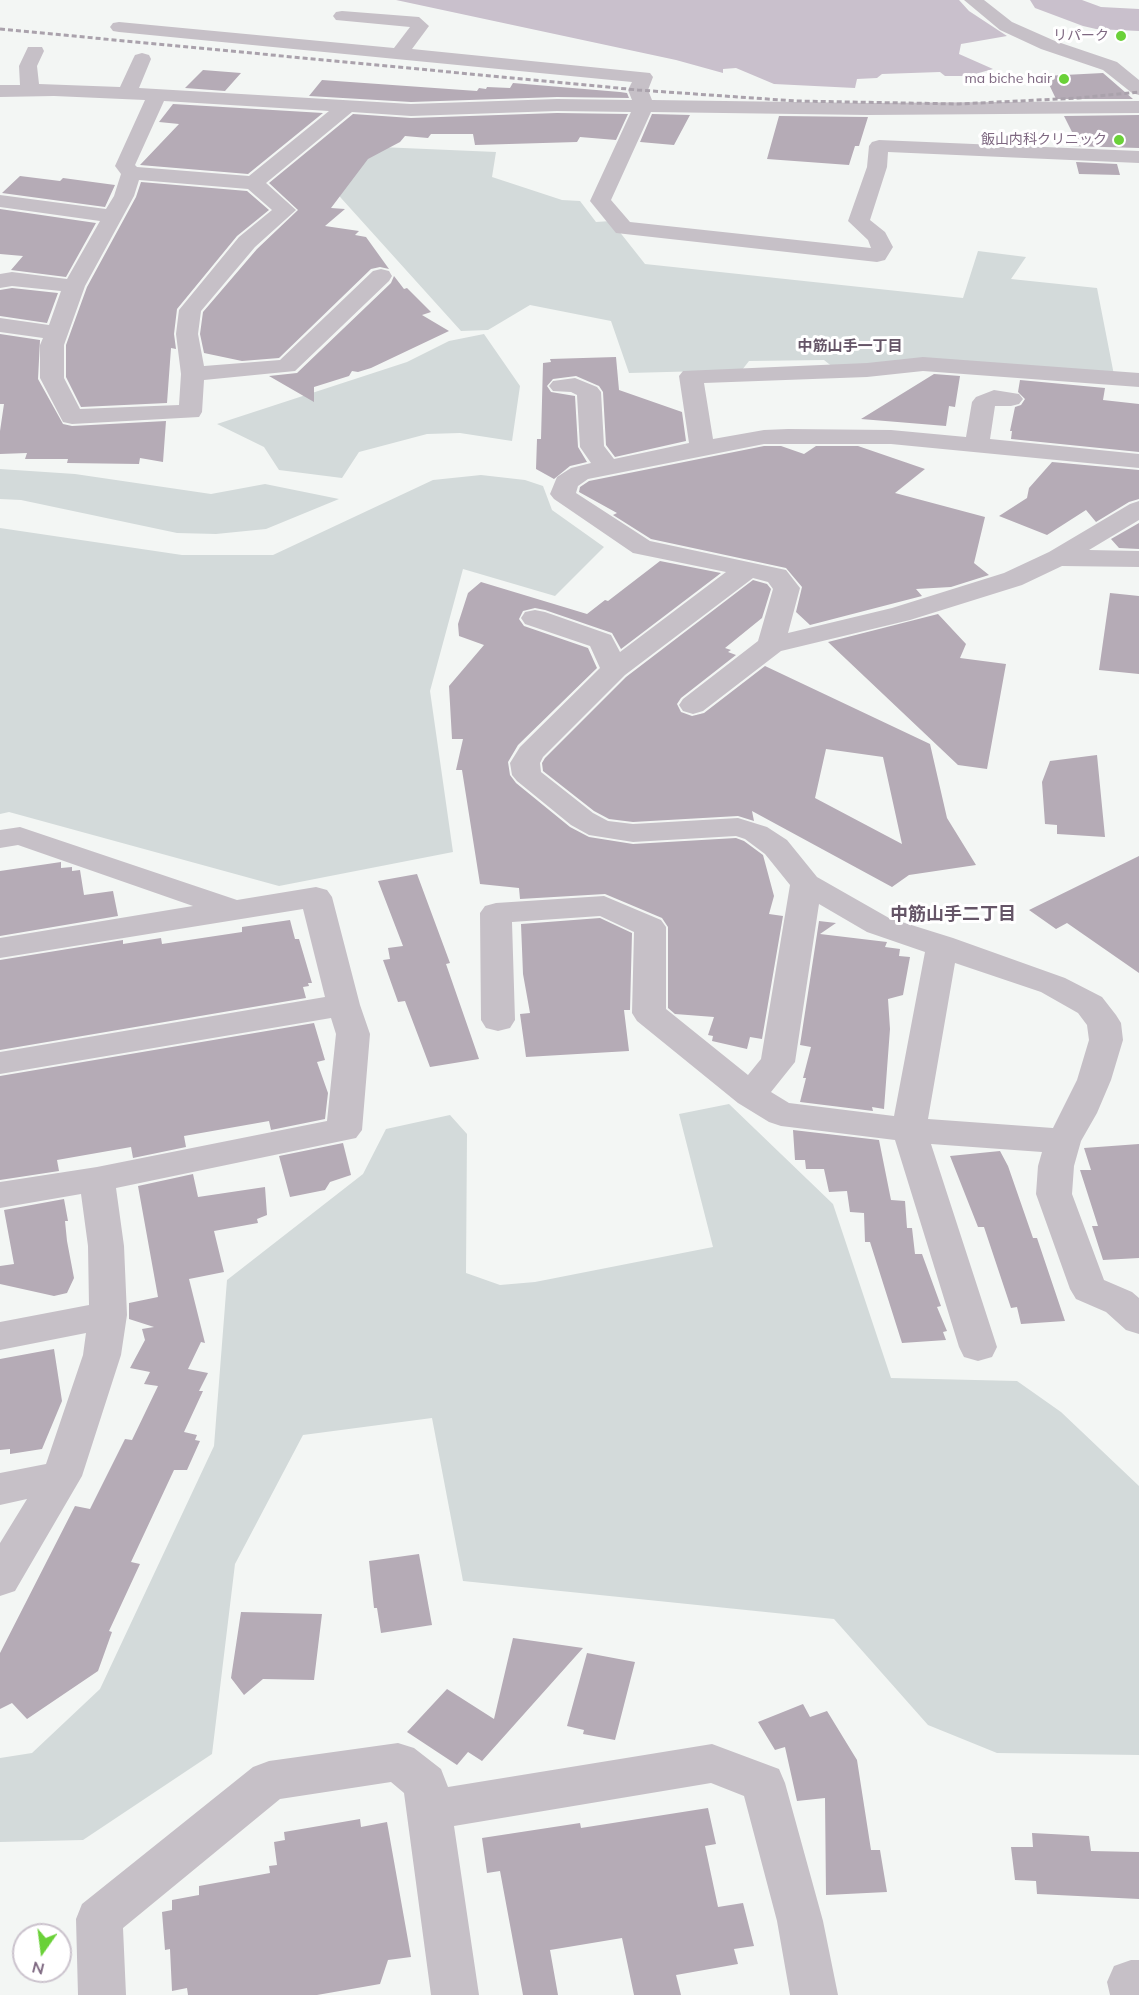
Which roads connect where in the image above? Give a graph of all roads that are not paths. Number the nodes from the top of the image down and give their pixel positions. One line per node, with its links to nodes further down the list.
1 (974, 0): 8 (street)
2 (340, 8): 4 (street); 6 (street)
3 (119, 27): 4 (street)
4 (335, 46): 6 (street)
5 (35, 51): 9 (street)
6 (399, 54): 13 (street)
7 (142, 59): 11 (street)
8 (1139, 89)
9 (30, 90): 10 (street); 11 (street)
10 (0, 91)
11 (127, 93): 12 (street)
12 (157, 95): 14 (street); 19 (street)
13 (644, 105): 14 (street); 16 (street); 17 (street)
14 (346, 107): 20 (street)
15 (1139, 107): 16 (street)
16 (868, 109): 17 (street)
17 (879, 146): 18 (street)
18 (1139, 157)
19 (131, 173): 20 (street); 22 (street)
20 (254, 183): 28 (street)
21 (0, 201): 22 (street)
22 (111, 216): 25 (street)
23 (381, 276): 28 (street)
24 (0, 281): 25 (street)
25 (74, 286): 27 (street)
26 (0, 325): 27 (street)
27 (57, 333): 28 (street)
28 (193, 374)
29 (1139, 380): 33 (street)
30 (561, 386): 35 (street)
31 (1011, 399): 32 (street)
32 (977, 445): 33 (street); 34 (street)
33 (702, 447): 35 (street)
34 (1139, 461)
35 (607, 467): 39 (street)
36 (1139, 509): 37 (street)
37 (1058, 558): 38 (street); 41 (street)
38 (1139, 559)
39 (748, 569): 41 (street); 42 (street)
40 (535, 618): 42 (street)
41 (771, 645): 43 (street)
42 (615, 669): 45 (street)
43 (693, 705)
44 (0, 839): 46 (street)
45 (806, 884): 47 (street); 52 (street)
46 (235, 910): 48 (street); 49 (street)
47 (942, 945): 53 (street); 54 (street)
48 (0, 948)
49 (343, 1005): 51 (street); 55 (street)
50 (498, 1020): 52 (street)
51 (0, 1063)
52 (750, 1095): 53 (street)
53 (909, 1130): 54 (street); 60 (street)
54 (1063, 1141): 57 (street)
55 (97, 1179): 56 (street); 58 (street)
56 (0, 1195)
57 (1132, 1302)
58 (108, 1315): 59 (street); 61 (street)
59 (0, 1336)
60 (978, 1347)
61 (62, 1476): 62 (street); 63 (street)
62 (0, 1489)
63 (0, 1579)
64 (430, 1810): 66 (street); 67 (street); 68 (street)
65 (1139, 1982): 69 (street)
66 (102, 1995)
67 (455, 1995)
68 (814, 1995)
69 (1134, 1995)

